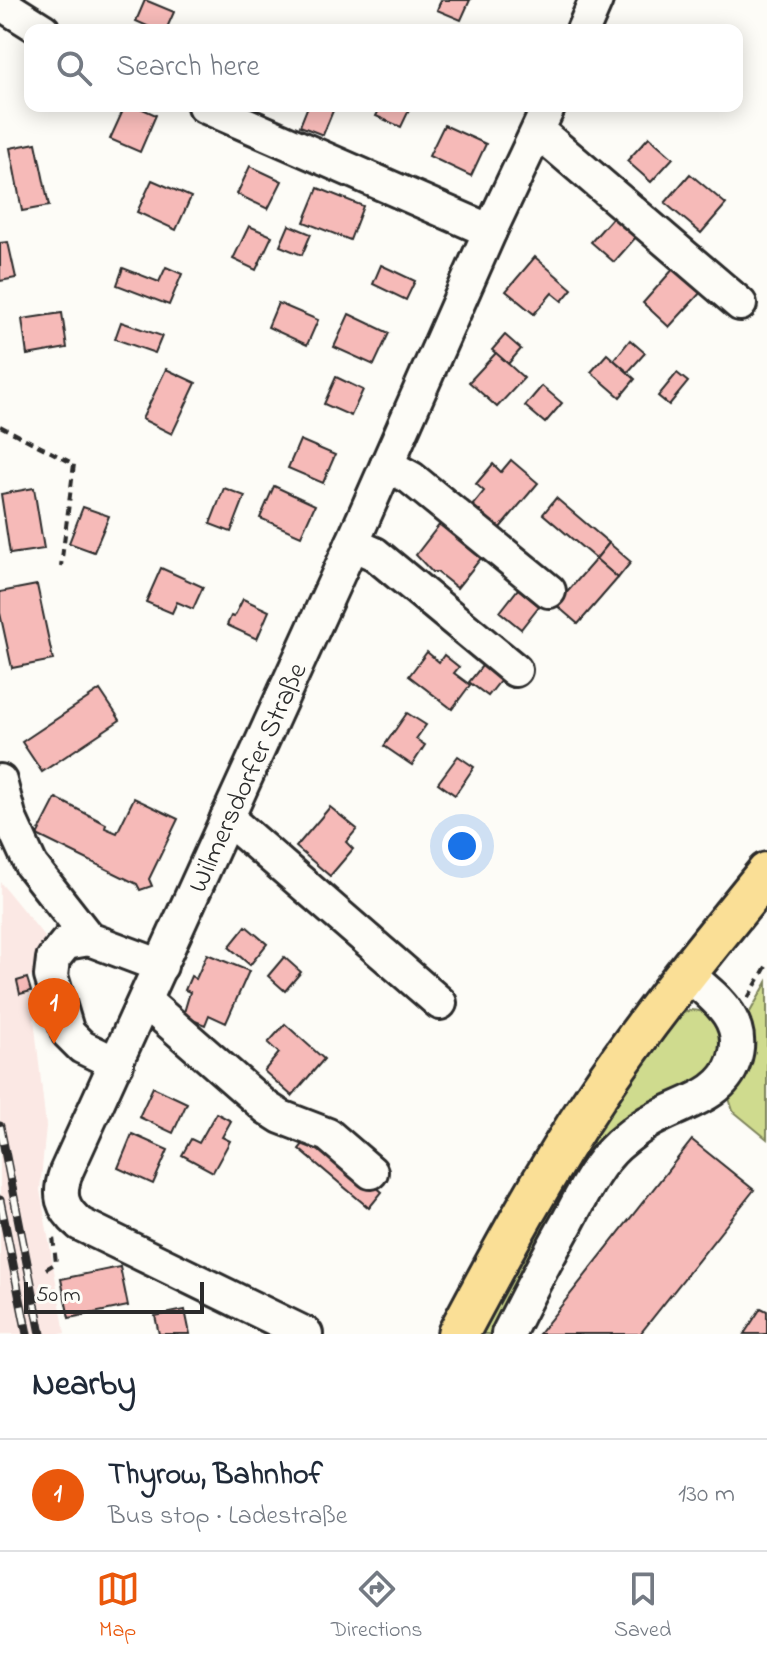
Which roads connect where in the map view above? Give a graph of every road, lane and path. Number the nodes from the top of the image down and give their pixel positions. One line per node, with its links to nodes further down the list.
1 (596, 0): 4 (street)
2 (0, 3): 3 (street)
3 (33, 24)
4 (586, 24)
5 (218, 112): 7 (street)
6 (544, 118): 7 (street, Wilmersdorfer Straße); 8 (street, Wilmersdorfer Straße)
7 (490, 231): 10 (street, Wilmersdorfer Straße)
8 (740, 304)
9 (0, 426): 12 (path)
10 (387, 465): 11 (street, Wilmersdorfer Straße); 13 (street)
11 (352, 544): 14 (street); 16 (street, Wilmersdorfer Straße)
12 (61, 566)
13 (549, 591)
14 (515, 670)
15 (0, 781): 18 (street)
16 (227, 818): 20 (street, Wilmersdorfer Straße); 23 (street)
17 (767, 873): 21 (main road)
18 (89, 939): 20 (street); 25 (street)
19 (767, 965): 24 (path)
20 (161, 966): 22 (street, Wilmersdorfer Straße)
21 (686, 973): 24 (street); 28 (main road)
22 (145, 1001): 25 (street, Wilmersdorfer Straße); 26 (street)
23 (440, 1003)
24 (733, 1017): 29 (street)
25 (117, 1064): 27 (street, Wilmersdorfer Straße)
26 (371, 1172)
27 (306, 1334)
28 (458, 1334)
29 (508, 1334)

